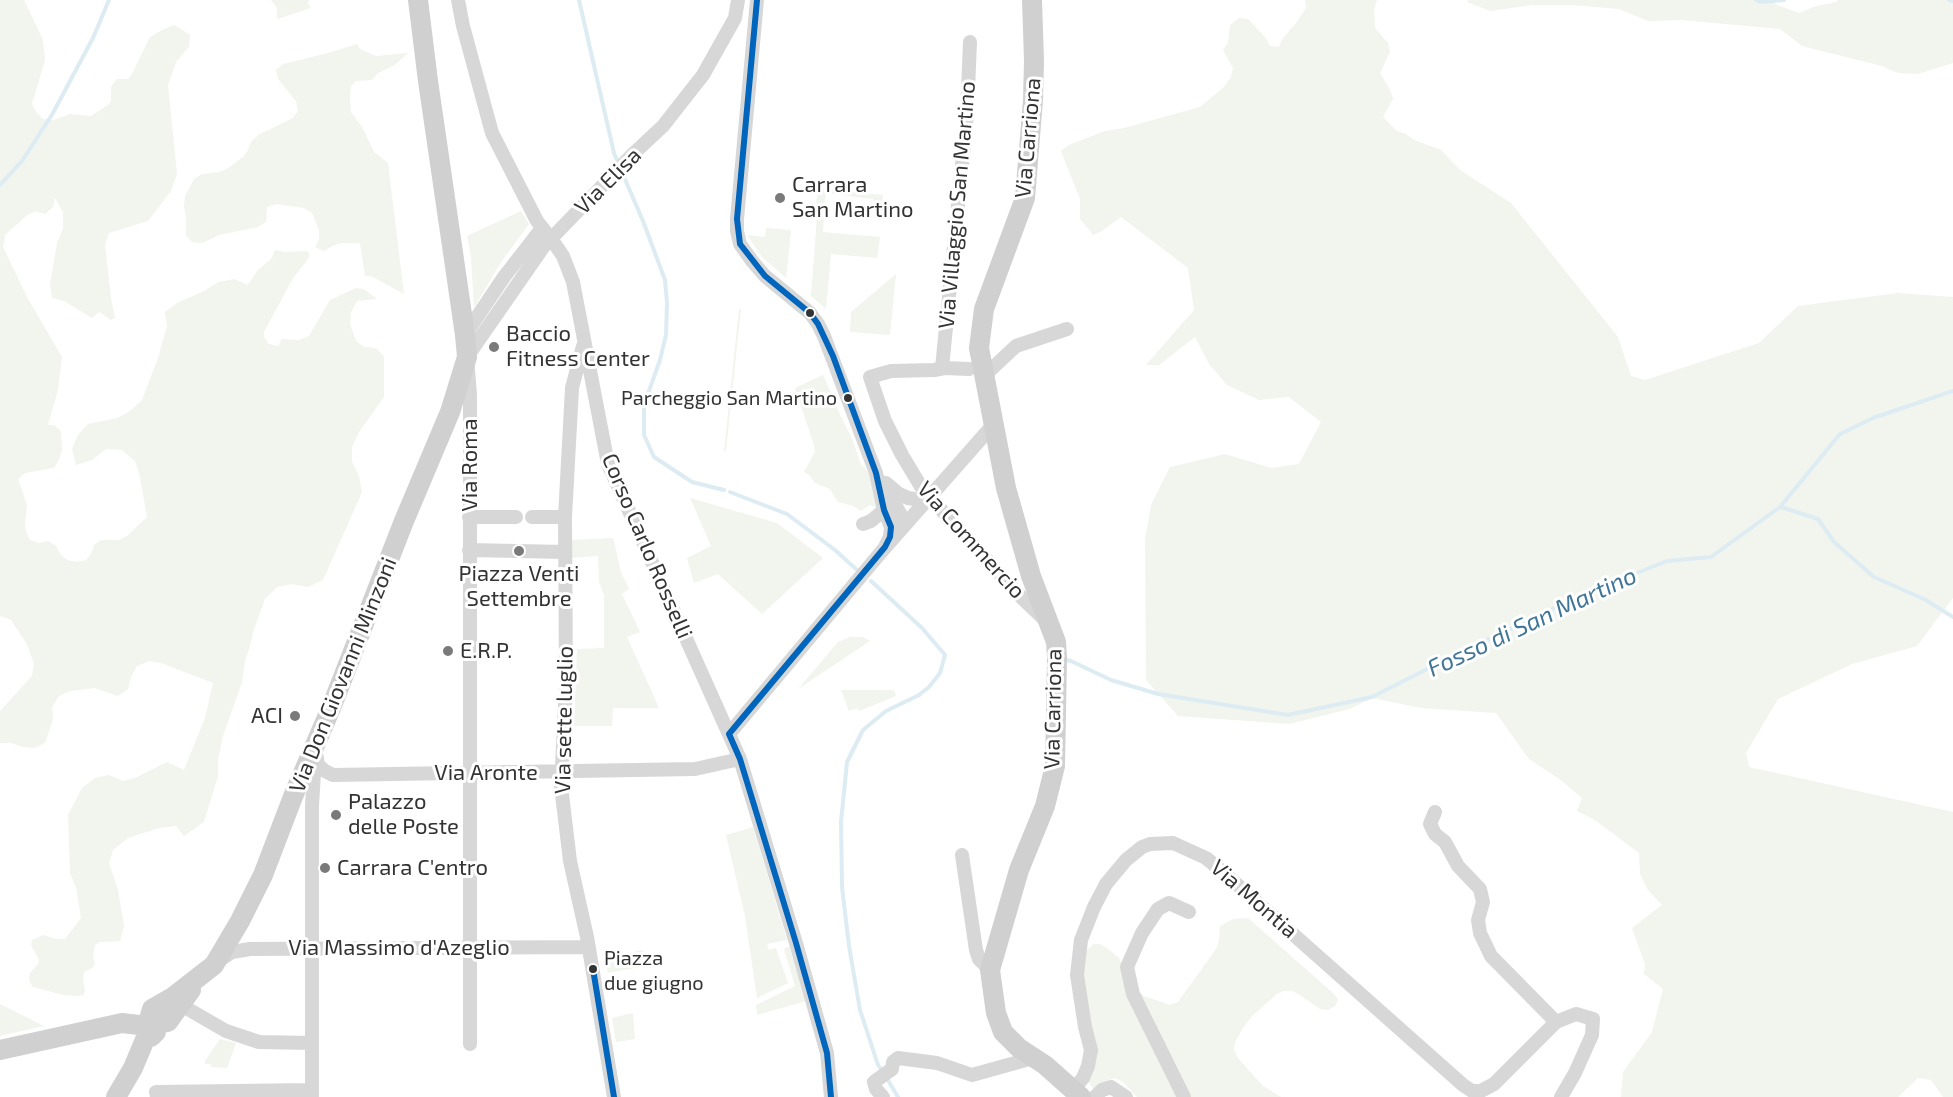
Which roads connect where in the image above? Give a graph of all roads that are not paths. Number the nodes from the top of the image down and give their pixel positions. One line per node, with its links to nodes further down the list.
1 (418, 0): 9 (main road, Via Roma)
2 (458, 0): 7 (street, Corso Carlo Rosselli)
3 (738, 0): 11 (street, Via Elisa, bridge)
4 (757, 0): 15 (street)
5 (1032, 0): 13 (main road, Via Carriona)
6 (970, 42): 12 (street, Via Villaggio San Martino)
7 (542, 228): 9 (street); 10 (street, Corso Carlo Rosselli)
8 (1067, 329): 13 (street)
9 (465, 335): 11 (main road, Via Roma)
10 (585, 340): 22 (street, Via sette luglio); 30 (street, Corso Carlo Rosselli)
11 (467, 357): 20 (street, Via Roma); 31 (main road, Via Don Giovanni Minzoni)
12 (942, 368): 13 (street, Via Commercio); 16 (street, Via Commercio)
13 (977, 373): 14 (main road, Via Carriona)
14 (993, 425): 18 (street); 29 (main road, Via Carriona)
15 (876, 473): 17 (street); 19 (street); 25 (street)
16 (917, 481): 17 (street); 18 (street, Via Commercio)
17 (890, 486): 18 (street)
18 (928, 499): 25 (street); 29 (street, Via Commercio)
19 (884, 510): 24 (street); 26 (street)
20 (470, 517): 21 (street); 27 (street, Via Roma)
21 (516, 517)
22 (566, 517): 23 (street); 28 (street, Via sette luglio)
23 (532, 518)
24 (863, 524)
25 (901, 529): 26 (street)
26 (884, 549): 30 (street)
27 (469, 550): 28 (street); 33 (street, Via Roma)
28 (565, 552): 34 (street, Via sette luglio)
29 (1048, 623): 42 (main road, Via Carriona)
30 (729, 734): 32 (street, Corso Carlo Rosselli)
31 (317, 748): 33 (street, Via Aronte); 40 (street); 41 (main road, Via Don Giovanni Minzoni)
32 (740, 759): 34 (street, Via Aronte); 57 (street, Corso Carlo Rosselli)
33 (469, 772): 34 (street, Via Aronte); 38 (street, Via Roma)
34 (561, 772): 39 (street, Via sette luglio)
35 (1435, 812): 45 (street)
36 (962, 855): 42 (street, Via Carriona)
37 (1190, 912): 60 (street)
38 (470, 941): 39 (street, Via Massimo d'Azeglio); 40 (street, Via Massimo d'Azeglio); 48 (street, Via Roma)
39 (589, 947): 56 (street, Via sette luglio)
40 (312, 949): 41 (street, Via Massimo d'Azeglio); 47 (street)
41 (214, 966): 43 (main road, Via Don Giovanni Minzoni)
42 (990, 970): 50 (main road, Via Carriona)
43 (197, 980): 44 (main road, Via Don Giovanni Minzoni); 46 (main road, Via Don Giovanni Minzoni)
44 (181, 1005): 46 (main road, Via Don Giovanni Minzoni); 47 (street)
45 (1556, 1022): 54 (street, Via Montia); 61 (street)
46 (145, 1032): 49 (main road); 55 (main road)
47 (312, 1043): 52 (street)
48 (470, 1044)
49 (0, 1050)
50 (1033, 1058): 51 (street); 54 (main road, Via Carriona)
51 (878, 1089)
52 (312, 1093): 53 (street)
53 (157, 1095)
54 (1079, 1095)
55 (116, 1097)
56 (614, 1097)
57 (831, 1097)
58 (1095, 1097): 59 (street)
59 (1125, 1097)
60 (1184, 1097)
61 (1561, 1097)

